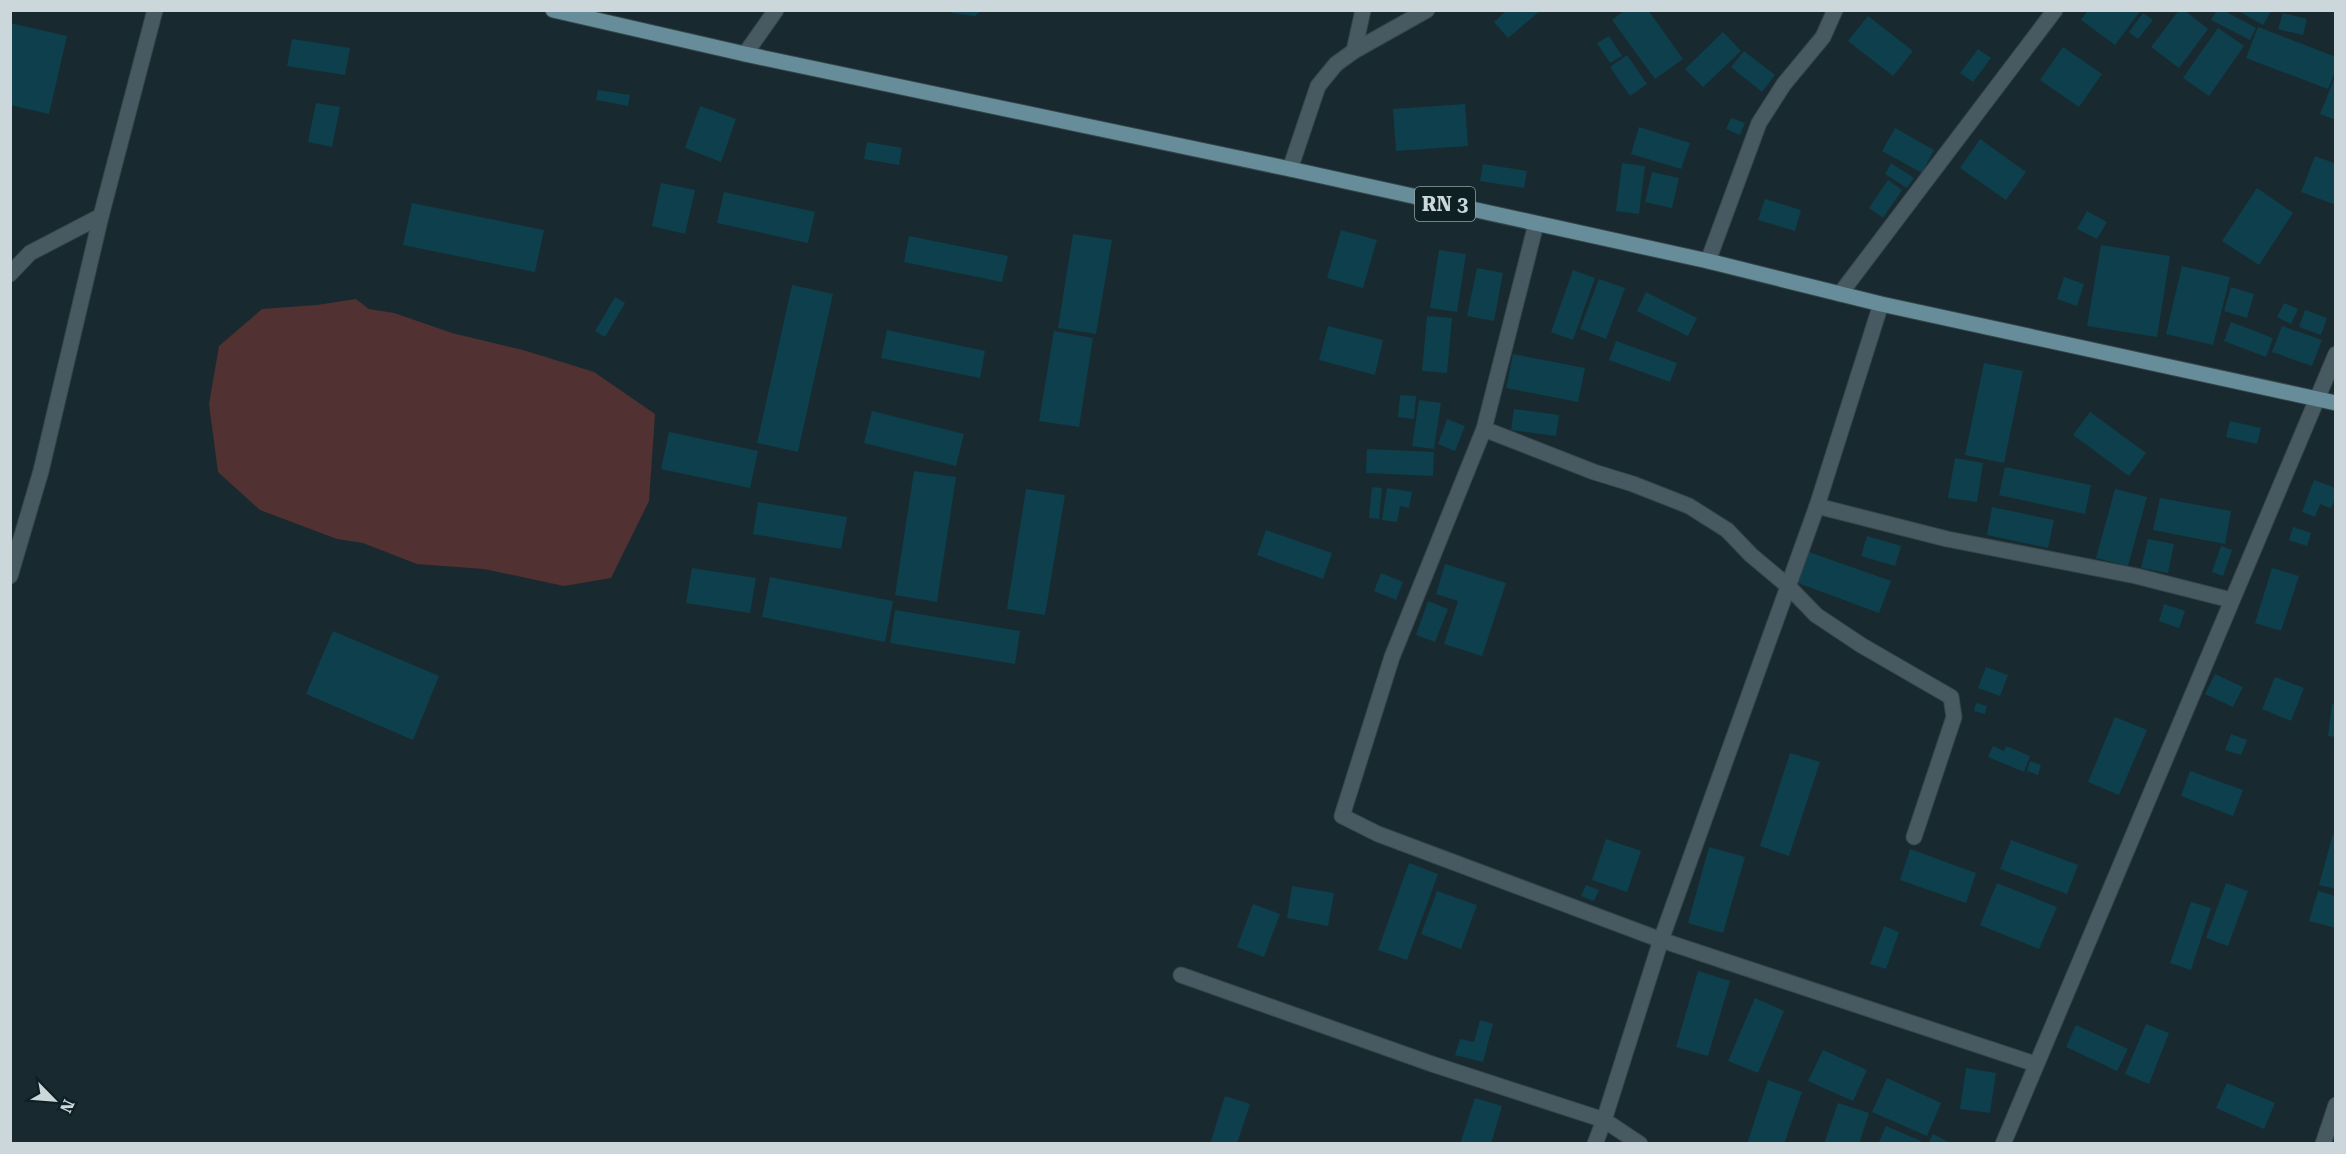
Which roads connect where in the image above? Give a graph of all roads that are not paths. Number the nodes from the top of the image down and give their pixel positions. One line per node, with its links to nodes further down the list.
1 (155, 10): 11 (street)
2 (553, 10): 9 (main road, RN 3)
3 (776, 10): 9 (street)
4 (1363, 10): 8 (street)
5 (1835, 10): 13 (street)
6 (2055, 10): 15 (street)
7 (1417, 12): 8 (street)
8 (1354, 51): 10 (street)
9 (745, 54): 10 (main road, RN 3)
10 (1290, 169): 12 (main road, RN 3)
11 (101, 216): 14 (street); 22 (street)
12 (1536, 224): 13 (main road, RN 3); 20 (street)
13 (1708, 261): 15 (main road, RN 3)
14 (10, 274)
15 (1840, 294): 16 (main road, RN 3)
16 (1881, 304): 18 (main road, RN 3); 21 (street)
17 (2336, 354): 18 (street)
18 (2317, 398): 19 (main road, RN 3); 24 (street)
19 (2336, 403)
20 (1484, 429): 23 (street); 26 (street)
21 (1817, 506): 23 (street); 24 (street)
22 (10, 576)
23 (1788, 586): 25 (street); 26 (street)
24 (2231, 600): 28 (street)
25 (1914, 837)
26 (1661, 939): 28 (street); 30 (street)
27 (1181, 975): 30 (street)
28 (2035, 1064): 33 (street)
29 (2336, 1105): 34 (street)
30 (1604, 1120): 31 (street); 32 (street)
31 (1595, 1143)
32 (1640, 1143)
33 (2003, 1143)
34 (2323, 1143)

